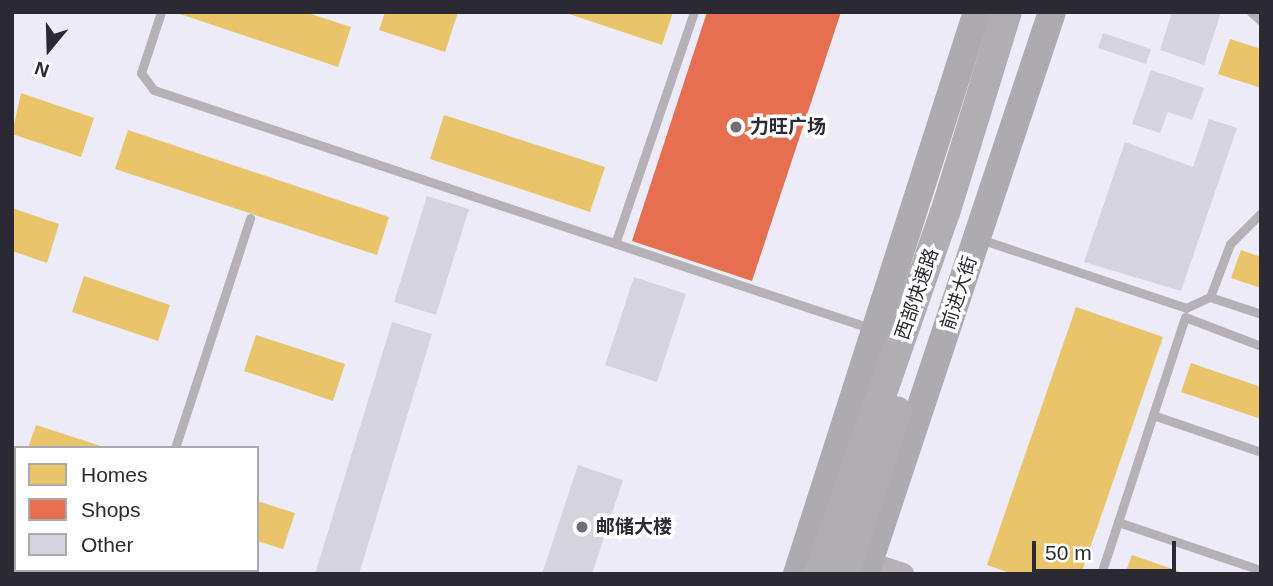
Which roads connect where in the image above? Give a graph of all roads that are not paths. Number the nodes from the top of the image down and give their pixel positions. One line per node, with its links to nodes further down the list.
1 (161, 12): 12 (lane)
2 (694, 12): 12 (lane)
3 (976, 12): 17 (main road)
4 (1007, 12): 26 (highway, 西部快速路)
5 (1025, 12): 23 (highway, 西部快速路)
6 (1052, 12): 11 (main road, 前进大街)
7 (1251, 12): 8 (lane)
8 (1261, 21)
9 (1261, 213): 13 (lane)
10 (250, 218): 20 (lane)
11 (977, 238): 14 (lane); 23 (main road, 前进大街)
12 (616, 241): 17 (lane)
13 (1210, 297): 14 (lane); 15 (lane)
14 (1186, 309): 16 (lane)
15 (1261, 314)
16 (1184, 320): 18 (lane); 19 (lane)
17 (875, 329): 25 (main road)
18 (1261, 346)
19 (1153, 415): 21 (lane); 22 (lane)
20 (176, 446)
21 (1261, 452)
22 (1118, 522): 24 (lane); 28 (lane)
23 (859, 570): 27 (street)
24 (1261, 570)
25 (797, 574)
26 (819, 574)
27 (902, 574)
28 (1101, 574)

